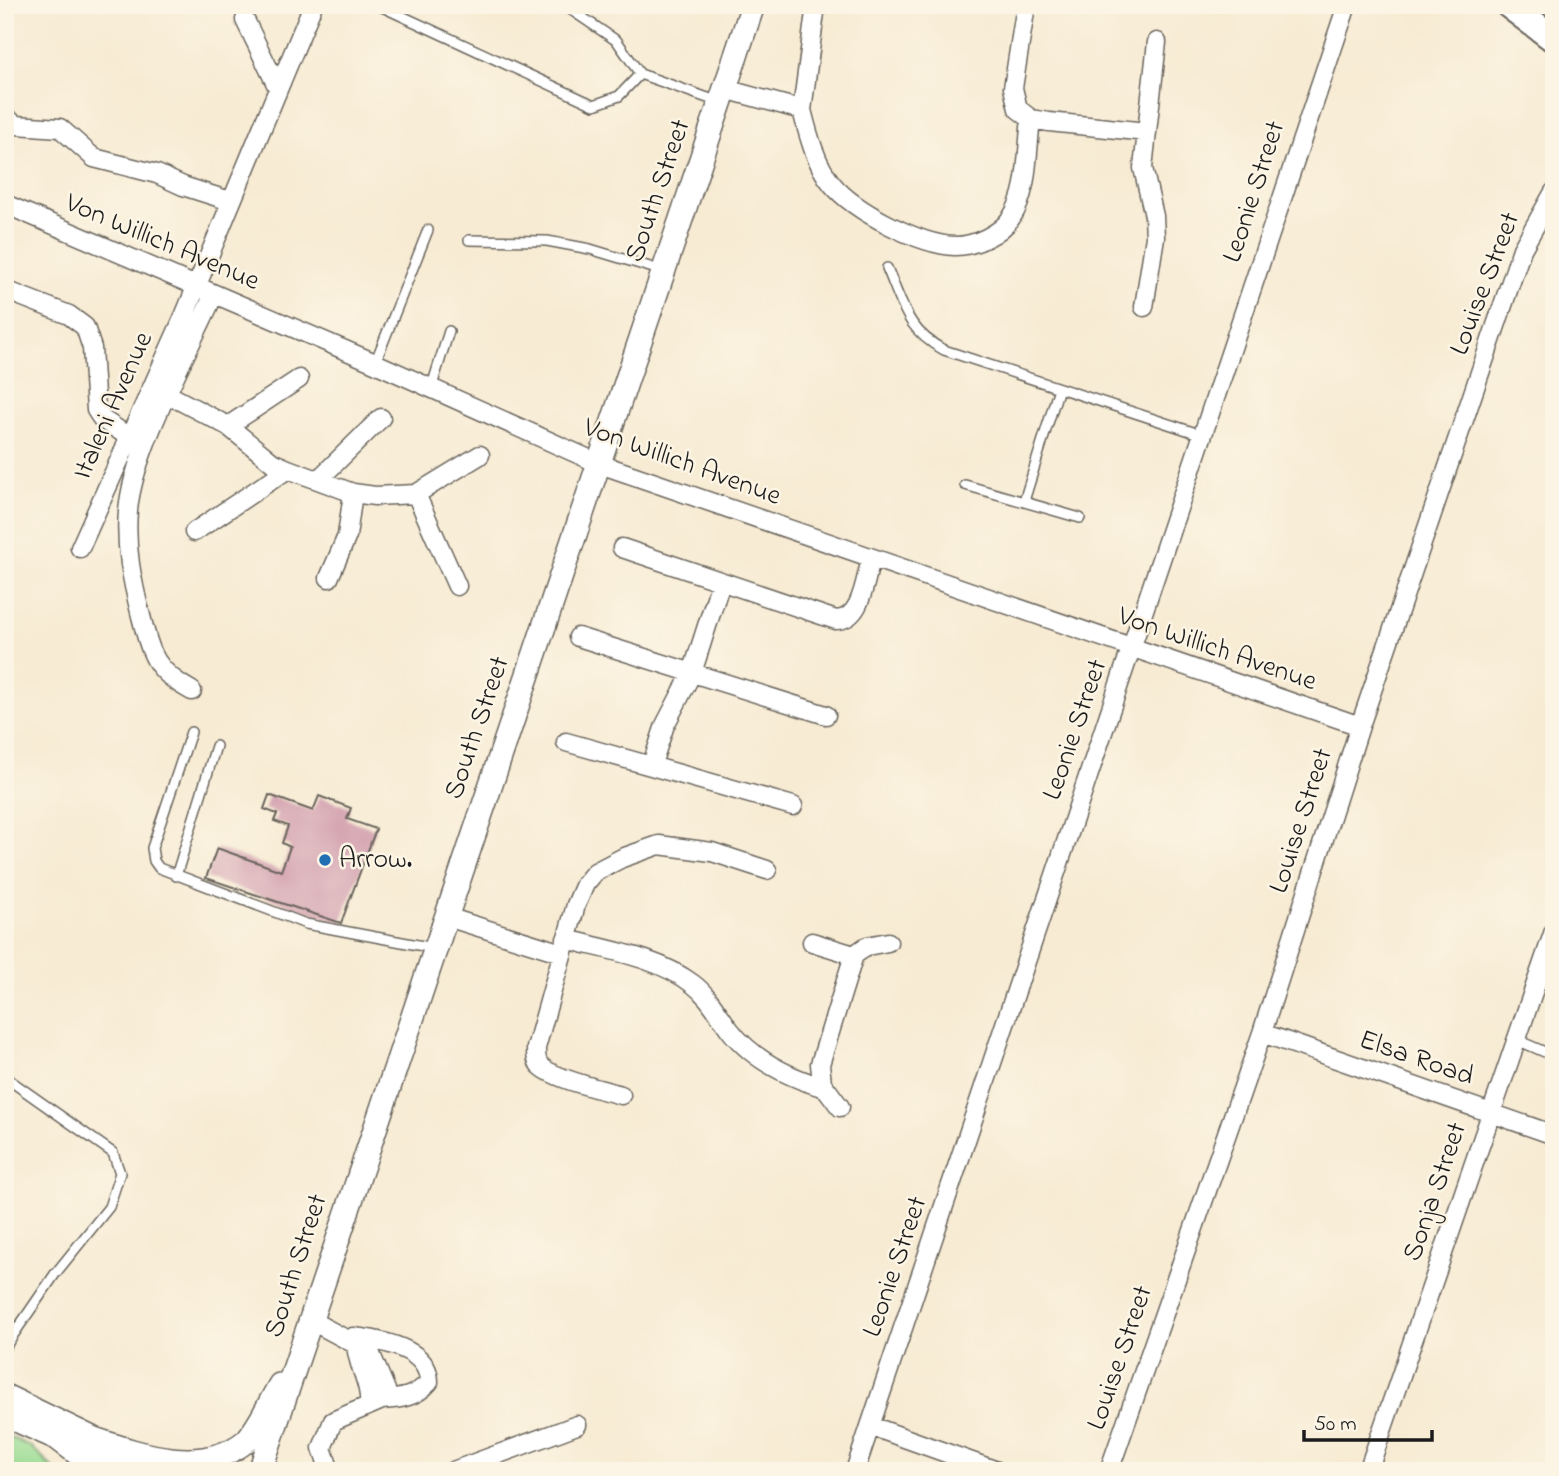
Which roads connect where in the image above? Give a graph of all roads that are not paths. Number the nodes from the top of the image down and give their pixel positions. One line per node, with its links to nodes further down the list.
1 (313, 5): 13 (street, Italeni Avenue)
2 (378, 5): 12 (lane)
3 (564, 5): 12 (lane)
4 (753, 5): 14 (street, South Street)
5 (816, 5): 15 (street)
6 (1026, 5): 17 (street)
7 (1347, 5): 38 (street, Leonie Street)
8 (1509, 5): 10 (main road)
9 (245, 20): 13 (street)
10 (1554, 39)
11 (1157, 42): 18 (street)
12 (640, 74): 14 (lane)
13 (278, 86): 20 (street, Italeni Avenue)
14 (723, 95): 15 (street); 25 (street, South Street)
15 (802, 110): 17 (street)
16 (5, 117): 20 (street)
17 (1031, 119): 18 (street)
18 (1147, 132): 29 (street)
19 (1554, 192): 61 (street, Louise Street)
20 (230, 201): 26 (street, Italeni Avenue)
21 (5, 204): 26 (street, Von Willich Avenue)
22 (428, 230): 31 (lane)
23 (470, 240): 25 (lane)
24 (887, 268): 33 (lane)
25 (664, 271): 41 (street, South Street)
26 (196, 287): 28 (street, Von Willich Avenue); 39 (street, Italeni Avenue)
27 (5, 290): 39 (street)
28 (215, 294): 31 (street, Von Willich Avenue); 35 (street)
29 (1144, 307)
30 (449, 331): 34 (lane)
31 (375, 363): 34 (street, Von Willich Avenue)
32 (299, 379): 37 (street)
33 (1059, 388): 38 (lane); 47 (lane)
34 (431, 389): 41 (street, Von Willich Avenue)
35 (169, 395): 37 (street); 59 (street)
36 (381, 418): 43 (street)
37 (228, 426): 42 (street)
38 (1202, 436): 57 (street, Leonie Street)
39 (129, 437): 50 (street, Italeni Avenue)
40 (480, 455): 46 (street)
41 (600, 464): 52 (street, Von Willich Avenue); 69 (street, South Street)
42 (288, 469): 43 (street); 49 (street)
43 (320, 479): 45 (street)
44 (965, 485): 47 (lane)
45 (353, 493): 46 (street); 53 (street)
46 (416, 494): 55 (street)
47 (1024, 501): 48 (lane)
48 (1080, 517)
49 (194, 532)
50 (80, 548)
51 (622, 548): 54 (street)
52 (872, 558): 54 (street); 57 (street, Von Willich Avenue)
53 (329, 578)
54 (721, 582): 58 (street)
55 (457, 586)
56 (578, 637): 58 (street)
57 (1132, 648): 61 (street, Von Willich Avenue); 93 (street, Leonie Street)
58 (692, 673): 60 (street); 65 (street)
59 (192, 691)
60 (825, 715)
61 (1360, 726): 76 (street, Louise Street)
62 (191, 732): 68 (lane)
63 (566, 743): 65 (street)
64 (216, 746): 68 (lane)
65 (652, 764): 66 (street)
66 (793, 806)
67 (767, 870): 73 (street)
68 (176, 877): 74 (lane)
69 (447, 917): 73 (street); 74 (street, South Street)
70 (1554, 931): 77 (street, Sonja Street)
71 (888, 942): 75 (street)
72 (811, 943): 75 (street)
73 (564, 946): 80 (street); 81 (street)
74 (436, 948): 85 (street, South Street)
75 (854, 955): 80 (street)
76 (1262, 1033): 83 (street, Elsa Road); 102 (street, Louise Street)
77 (1517, 1040): 78 (lane); 83 (street, Sonja Street)
78 (1554, 1055)
79 (5, 1077): 87 (lane)
80 (825, 1088): 82 (street)
81 (621, 1096)
82 (840, 1107)
83 (1491, 1113): 84 (street, Elsa Road); 103 (street, Sonja Street)
84 (1554, 1135)
85 (310, 1320): 86 (street); 88 (street, South Street)
86 (350, 1340): 90 (street); 90 (street)
87 (5, 1347)
88 (301, 1350): 94 (street); 97 (street, South Street)
89 (5, 1396): 94 (street)
90 (375, 1402): 98 (street)
91 (5, 1415): 95 (street)
92 (577, 1424): 99 (street)
93 (871, 1426): 100 (street, Leonie Street); 101 (street)
94 (94, 1439): 96 (street)
95 (101, 1471)
96 (135, 1471)
97 (260, 1471)
98 (330, 1471)
99 (453, 1471)
100 (856, 1471)
101 (997, 1471)
102 (1109, 1471)
103 (1368, 1471)

